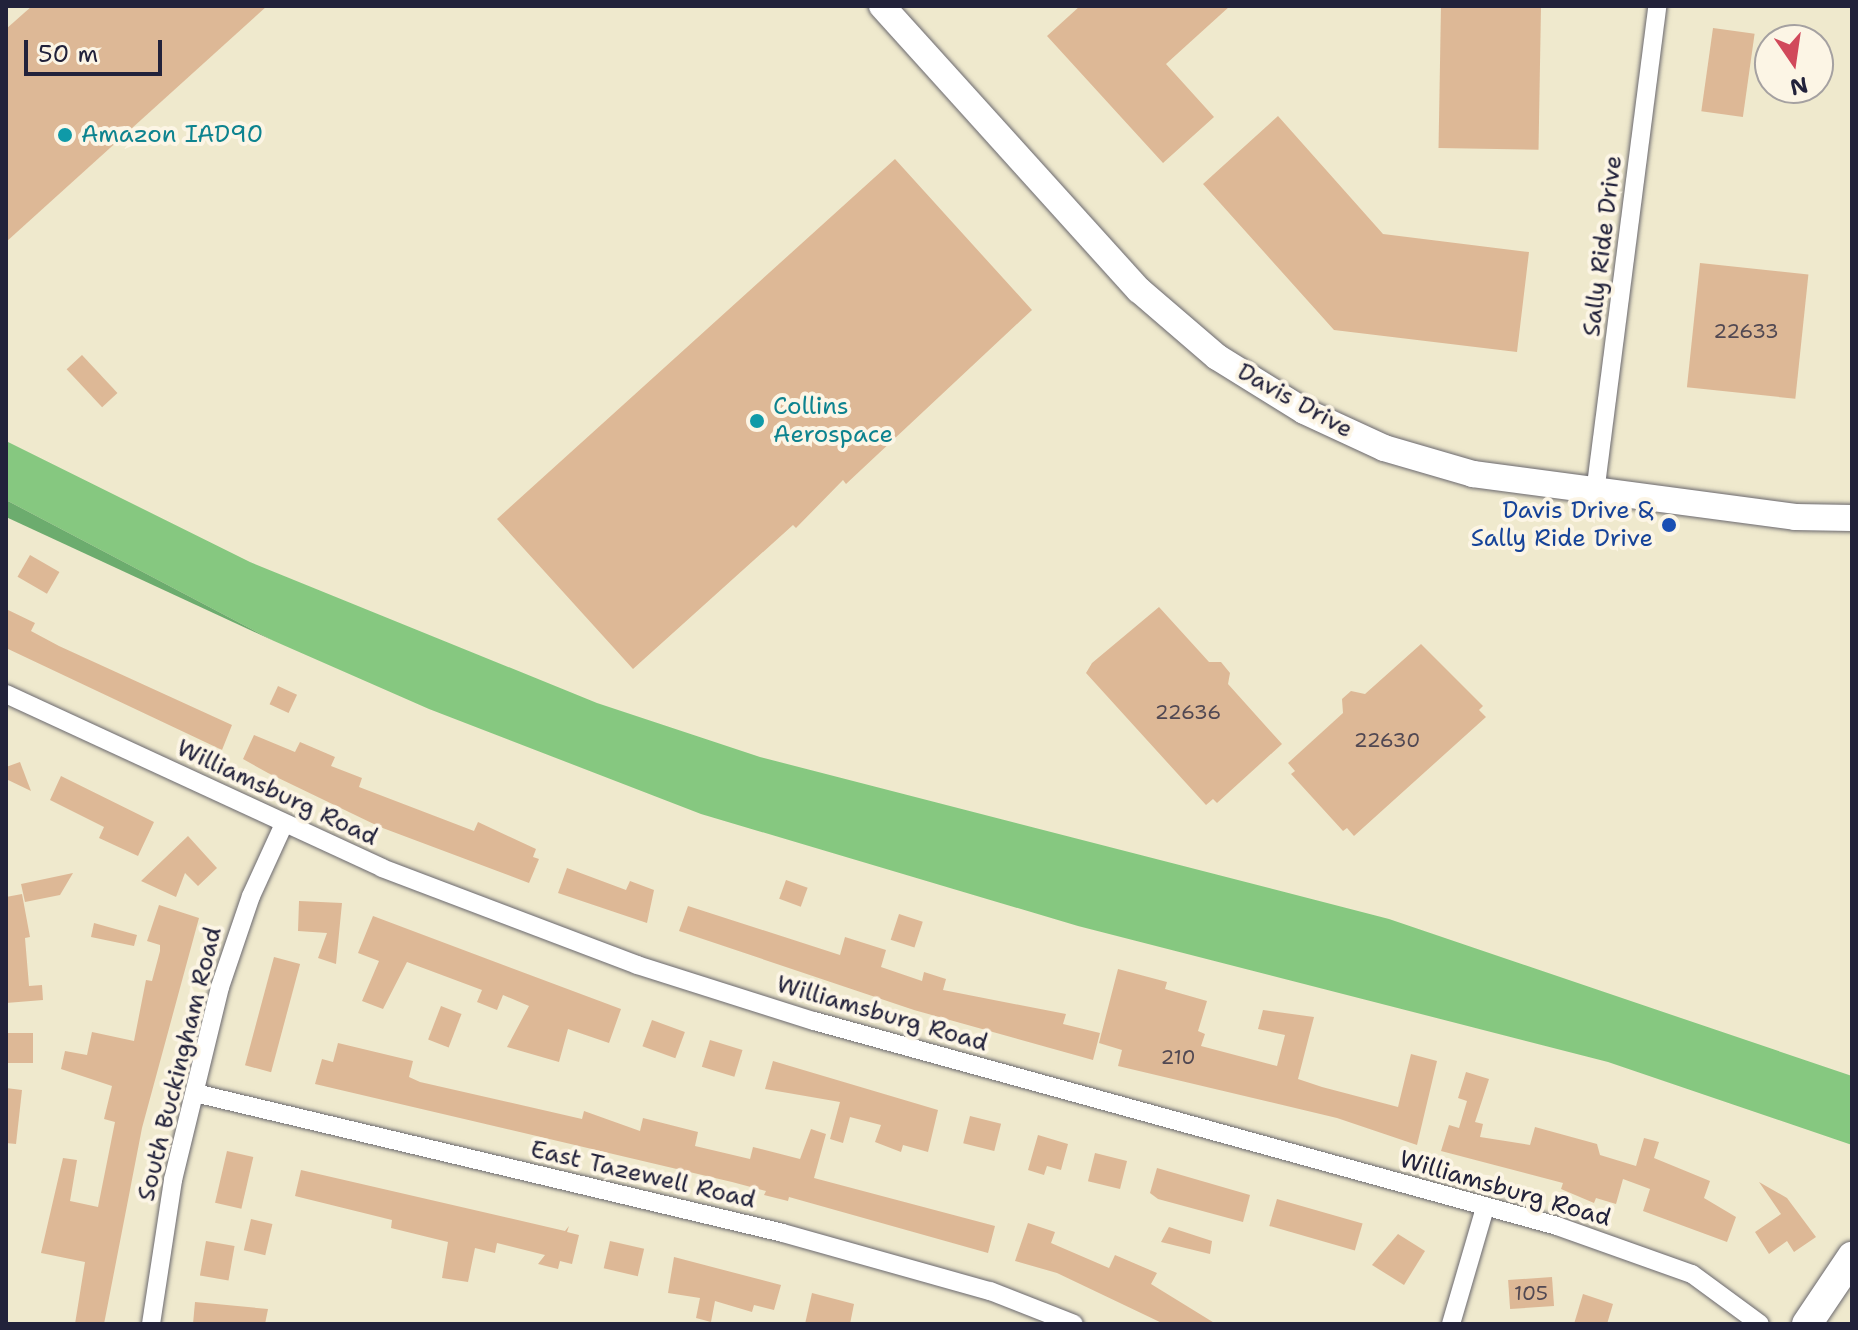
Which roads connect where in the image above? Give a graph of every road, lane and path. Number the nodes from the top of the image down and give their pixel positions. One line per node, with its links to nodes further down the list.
1 (1657, 6): 3 (street, Sally Ride Drive)
2 (895, 10): 3 (street, Davis Drive)
3 (1595, 493): 4 (street, Davis Drive)
4 (1852, 518)
5 (6, 694): 6 (street, Williamsburg Road)
6 (284, 824): 7 (street, South Buckingham Road); 8 (street, Williamsburg Road)
7 (195, 1093): 10 (street, South Buckingham Road); 11 (street, East Tazewell Road)
8 (1485, 1208): 12 (street); 13 (street, Williamsburg Road)
9 (1852, 1257): 14 (main road)
10 (151, 1324)
11 (1074, 1324)
12 (1451, 1324)
13 (1760, 1324)
14 (1807, 1324)

